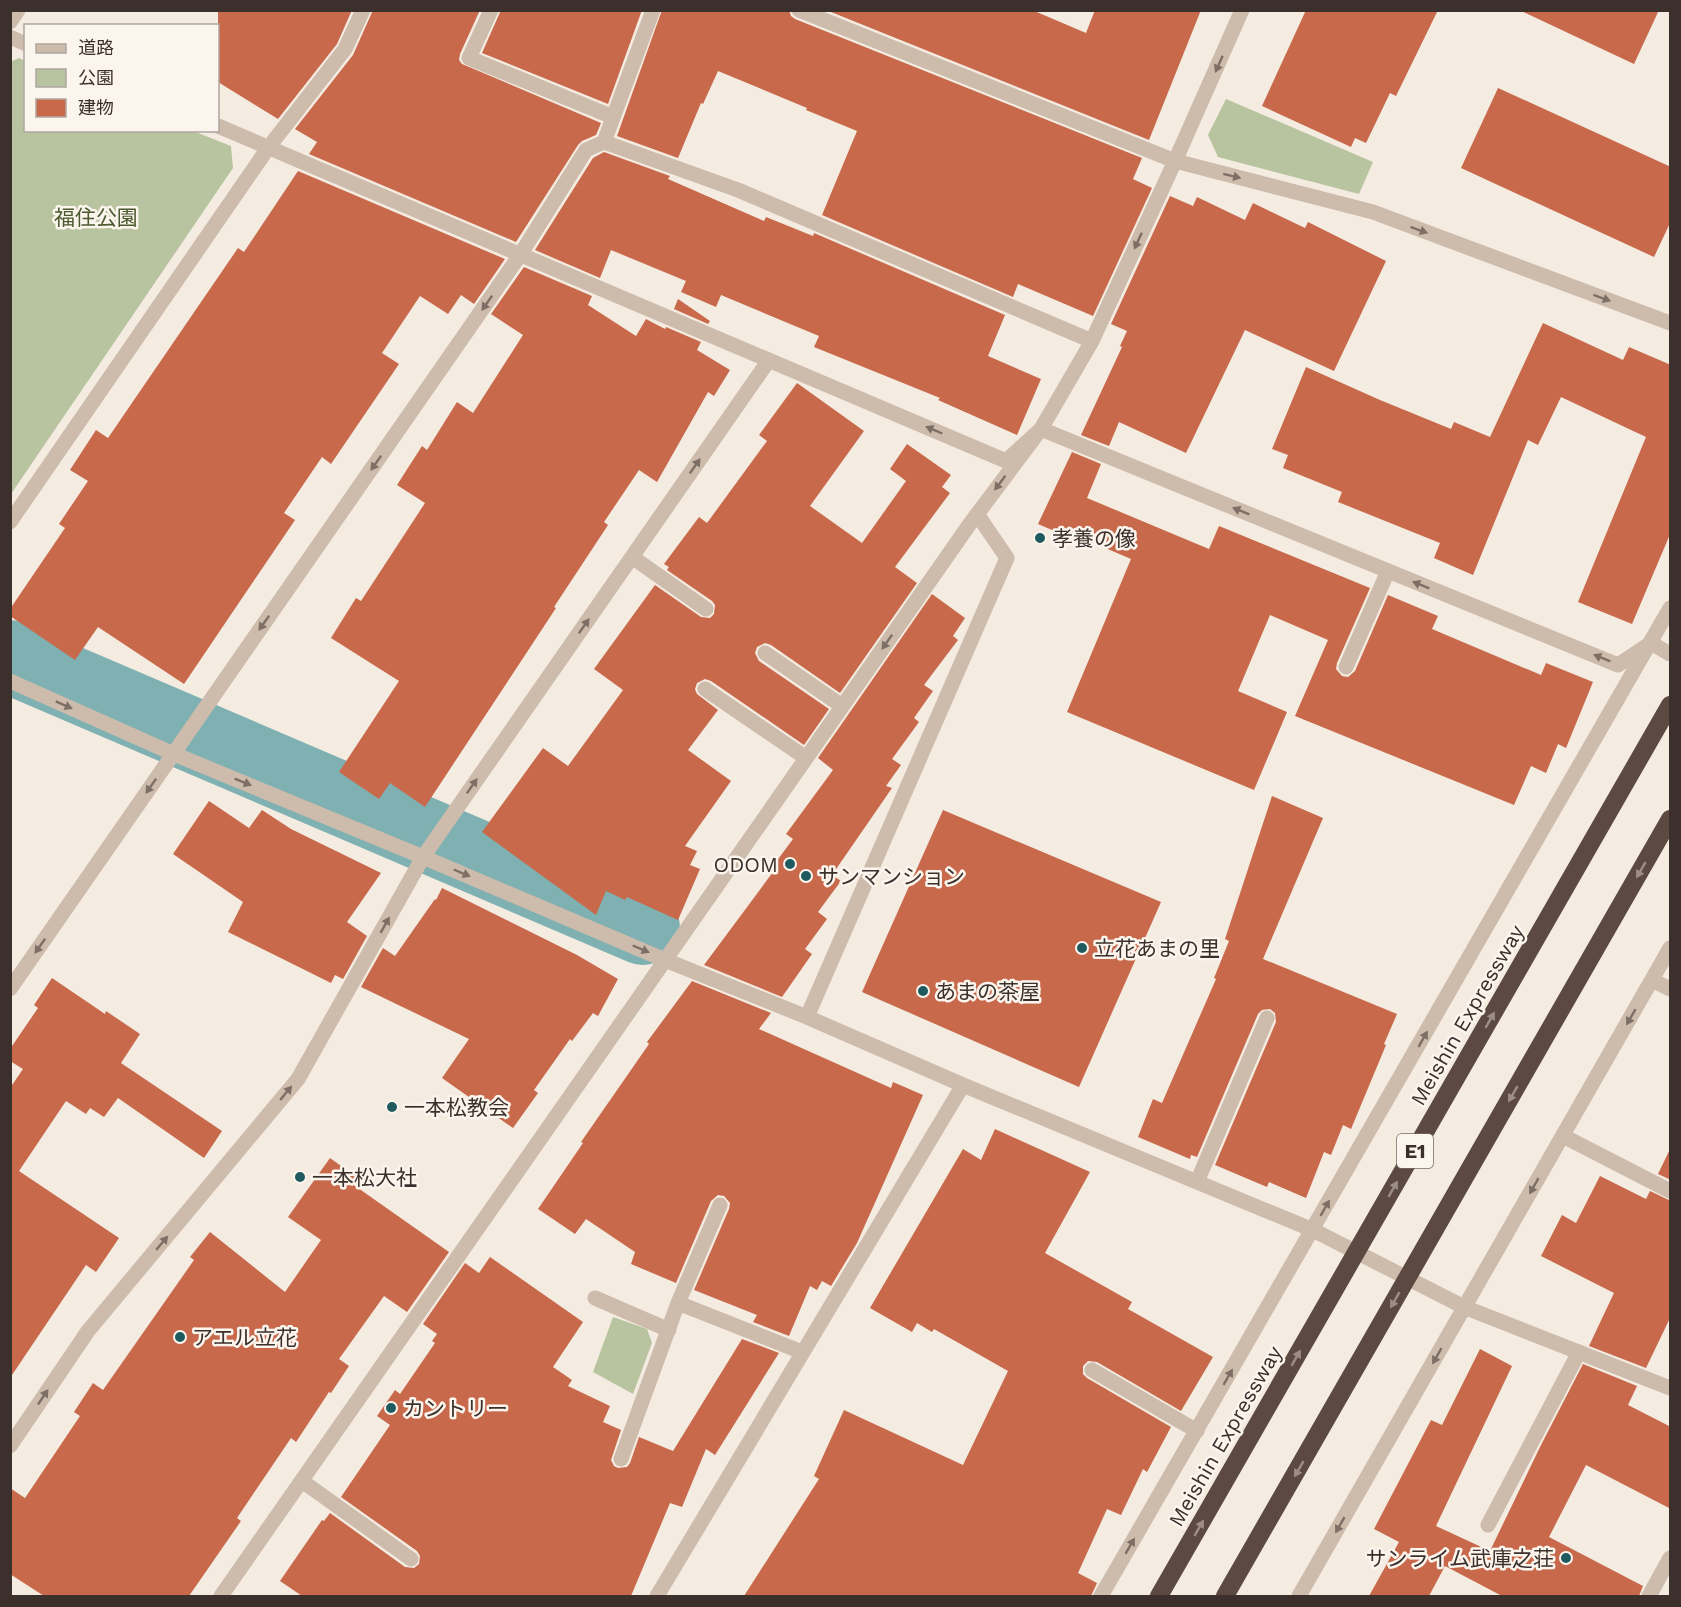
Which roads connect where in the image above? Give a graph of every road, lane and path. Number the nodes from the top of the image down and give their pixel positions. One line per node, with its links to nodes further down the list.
1 (18, 10): 7 (street)
2 (363, 10): 13 (street)
3 (491, 10): 10 (street)
4 (653, 10): 10 (street)
5 (799, 10): 14 (street)
6 (1242, 10): 14 (street, one-way to 14)
7 (10, 22)
8 (10, 37): 9 (street)
9 (24, 43)
10 (613, 117): 12 (street)
11 (219, 126): 13 (street)
12 (604, 142): 15 (street); 17 (street)
13 (268, 148): 15 (street); 21 (street)
14 (1175, 161): 16 (street, one-way to 16); 17 (street, one-way to 17)
15 (520, 255): 18 (street); 34 (street, one-way to 34)
16 (1671, 323)
17 (1092, 340): 19 (street)
18 (770, 360): 19 (street, one-way to 18); 22 (street, one-way to 18)
19 (1041, 429): 20 (street, one-way to 20); 23 (street, one-way to 19)
20 (977, 514): 33 (street, one-way to 33); 43 (street)
21 (10, 522)
22 (632, 557): 25 (street); 37 (street, one-way to 22)
23 (1388, 571): 26 (street, one-way to 23); 29 (street)
24 (1671, 608): 26 (street)
25 (706, 609)
26 (1651, 643): 28 (street); 50 (street, one-way to 26)
27 (765, 653): 33 (street)
28 (1671, 654)
29 (1346, 667)
30 (10, 681): 34 (street, one-way to 34)
31 (705, 688): 35 (street)
32 (1671, 705): 69 (highway, Meishin Expressway / E1, one-way to 32, bridge)
33 (842, 706): 35 (street)
34 (174, 753): 37 (street, one-way to 37); 41 (street, one-way to 41)
35 (806, 758): 39 (street)
36 (1671, 819): 70 (highway, one-way to 70, bridge)
37 (431, 845): 39 (street, one-way to 39); 60 (street, one-way to 37)
38 (1671, 948): 40 (street)
39 (665, 960): 43 (street); 62 (street)
40 (1652, 980): 42 (street); 46 (street, one-way to 46)
41 (10, 989)
42 (1671, 989)
43 (807, 1017): 45 (street)
44 (1267, 1018): 47 (street)
45 (963, 1085): 47 (street); 55 (street)
46 (1563, 1136): 48 (street); 53 (street, one-way to 53)
47 (1197, 1182): 50 (street)
48 (1671, 1191)
49 (720, 1205): 52 (street)
50 (1313, 1230): 53 (street); 59 (street, one-way to 50)
51 (595, 1298): 54 (street)
52 (678, 1303): 54 (street); 55 (street)
53 (1464, 1308): 56 (street); 71 (street, one-way to 71)
54 (669, 1330): 61 (street)
55 (802, 1352): 67 (street)
56 (1579, 1352): 58 (street); 63 (street)
57 (1092, 1370): 59 (street)
58 (1670, 1388)
59 (1197, 1431): 68 (street, one-way to 59)
60 (10, 1446)
61 (621, 1459)
62 (302, 1481): 65 (street); 66 (street)
63 (1488, 1525)
64 (1671, 1558): 72 (street)
65 (411, 1559)
66 (221, 1596)
67 (657, 1596)
68 (1101, 1596)
69 (1159, 1596)
70 (1225, 1596)
71 (1299, 1596)
72 (1649, 1596)

